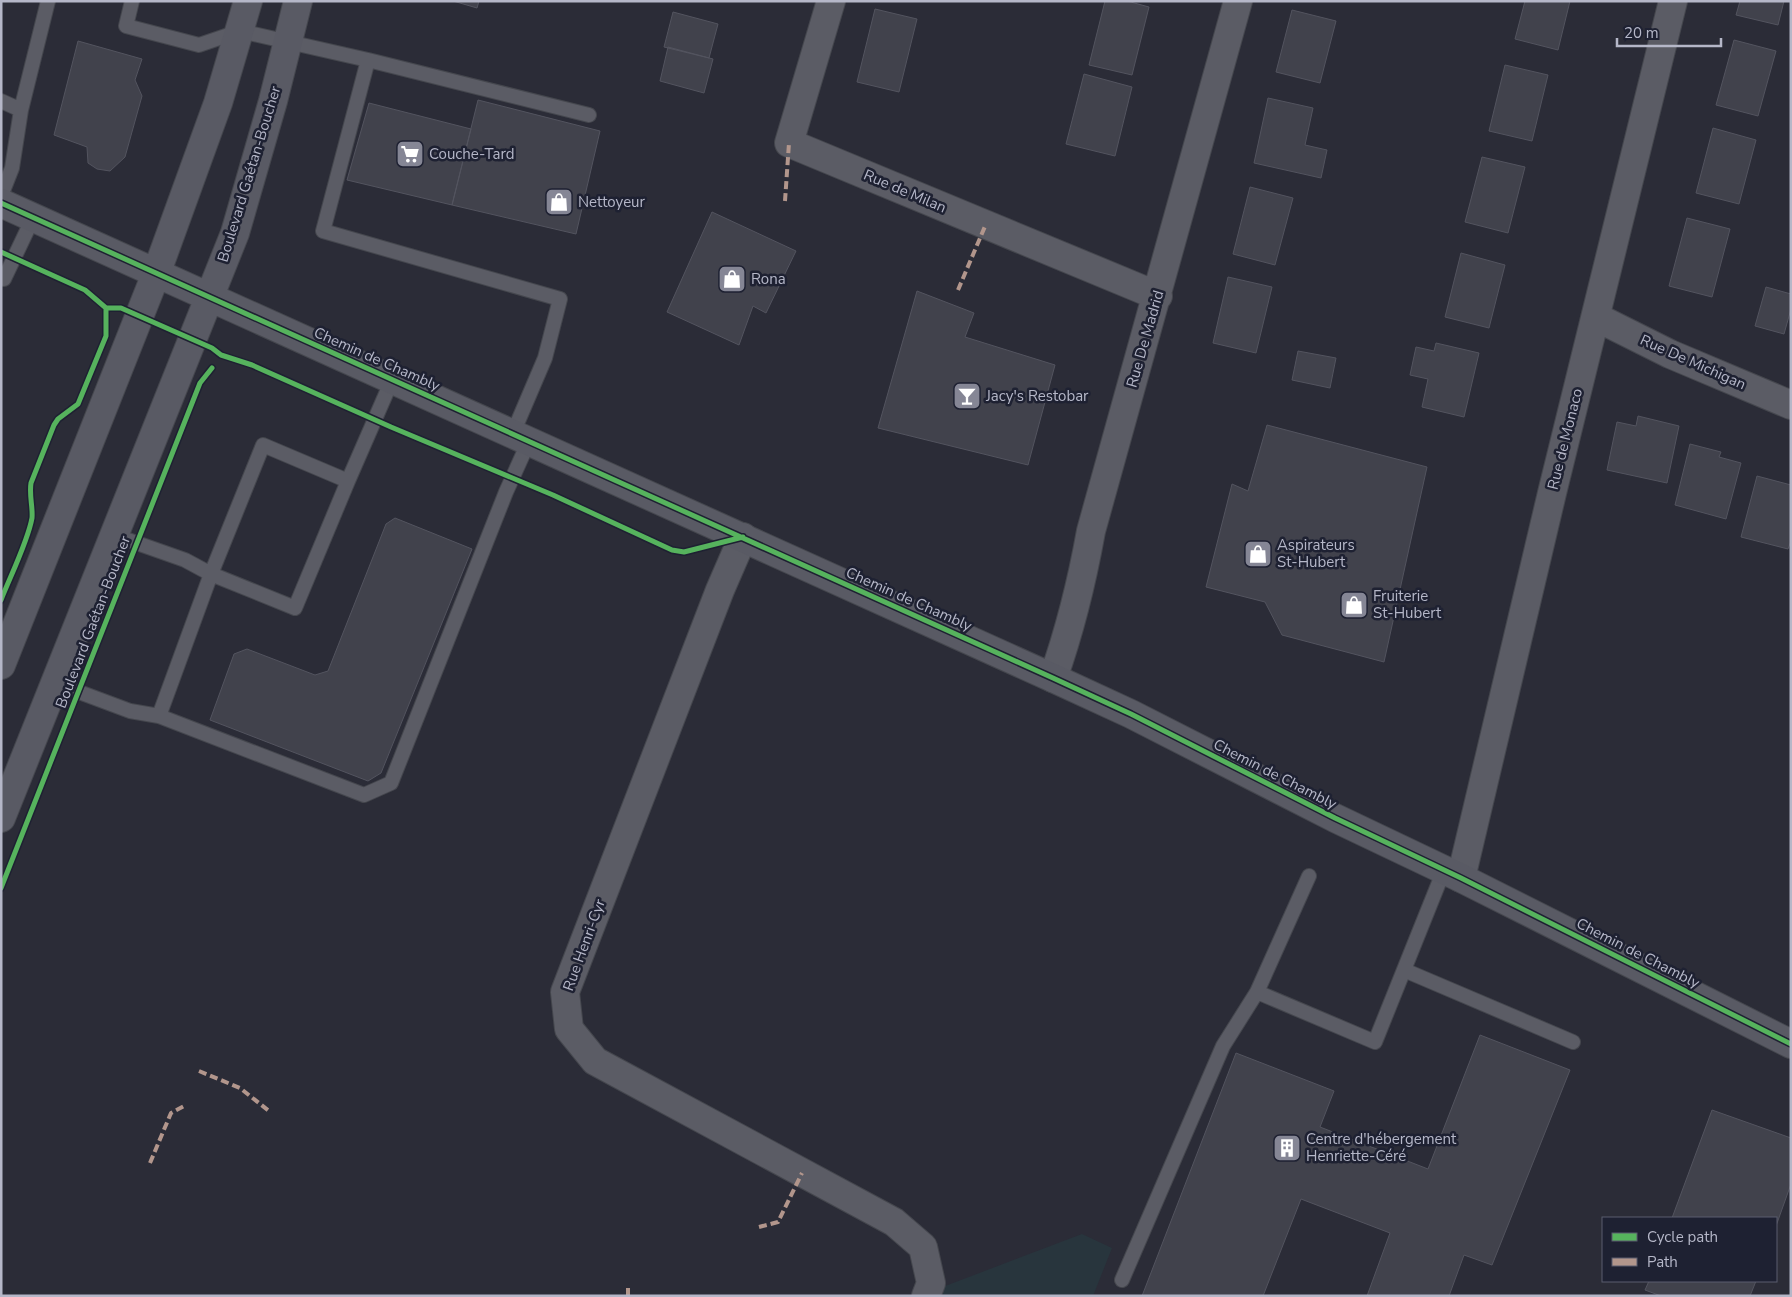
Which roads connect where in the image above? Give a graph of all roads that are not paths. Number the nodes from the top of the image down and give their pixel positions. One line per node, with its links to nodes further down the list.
1 (48, 1): 12 (lane)
2 (132, 1): 8 (lane)
3 (248, 1): 8 (street)
4 (298, 1): 9 (street, Boulevard Gaétan-Boucher)
5 (831, 1): 20 (street, Rue de Milan)
6 (1238, 1): 20 (street, Rue De Madrid)
7 (1673, 1): 21 (street, Rue de Monaco)
8 (240, 31): 9 (lane); 17 (street)
9 (287, 42): 10 (lane); 19 (street, Boulevard Gaétan-Boucher)
10 (368, 60): 13 (lane); 24 (lane)
11 (1, 101): 12 (lane)
12 (21, 110): 14 (lane)
13 (589, 115)
14 (1, 196)
15 (1, 203): 16 (street, Chemin de Chambly)
16 (33, 218): 17 (street, Chemin de Chambly); 18 (lane)
17 (156, 274): 19 (street, Chemin de Chambly); 29 (street)
18 (4, 279)
19 (210, 296): 22 (street, Chemin de Chambly); 26 (street, Boulevard Gaétan-Boucher)
20 (1158, 296): 30 (street, Rue De Madrid)
21 (1596, 317): 23 (street, Rue De Michigan); 34 (street, Rue de Monaco)
22 (392, 380): 24 (street, Chemin de Chambly); 25 (lane)
23 (1791, 405)
24 (521, 437): 27 (street, Chemin de Chambly); 32 (lane)
25 (348, 481): 28 (lane); 28 (lane)
26 (114, 535): 28 (lane); 31 (street, Boulevard Gaétan-Boucher)
27 (743, 537): 30 (street, Chemin de Chambly); 41 (street, Rue Henri-Cyr)
28 (210, 574): 32 (lane)
29 (1, 666)
30 (1053, 678): 34 (street, Chemin de Chambly)
31 (55, 683): 32 (lane); 33 (street, Boulevard Gaétan-Boucher)
32 (159, 716)
33 (1, 818)
34 (1452, 874): 36 (lane); 39 (street, Chemin de Chambly)
35 (1309, 876): 37 (lane)
36 (1404, 970): 37 (lane); 38 (lane)
37 (1257, 992): 40 (lane)
38 (1573, 1042)
39 (1791, 1044)
40 (1122, 1280)
41 (926, 1296)

